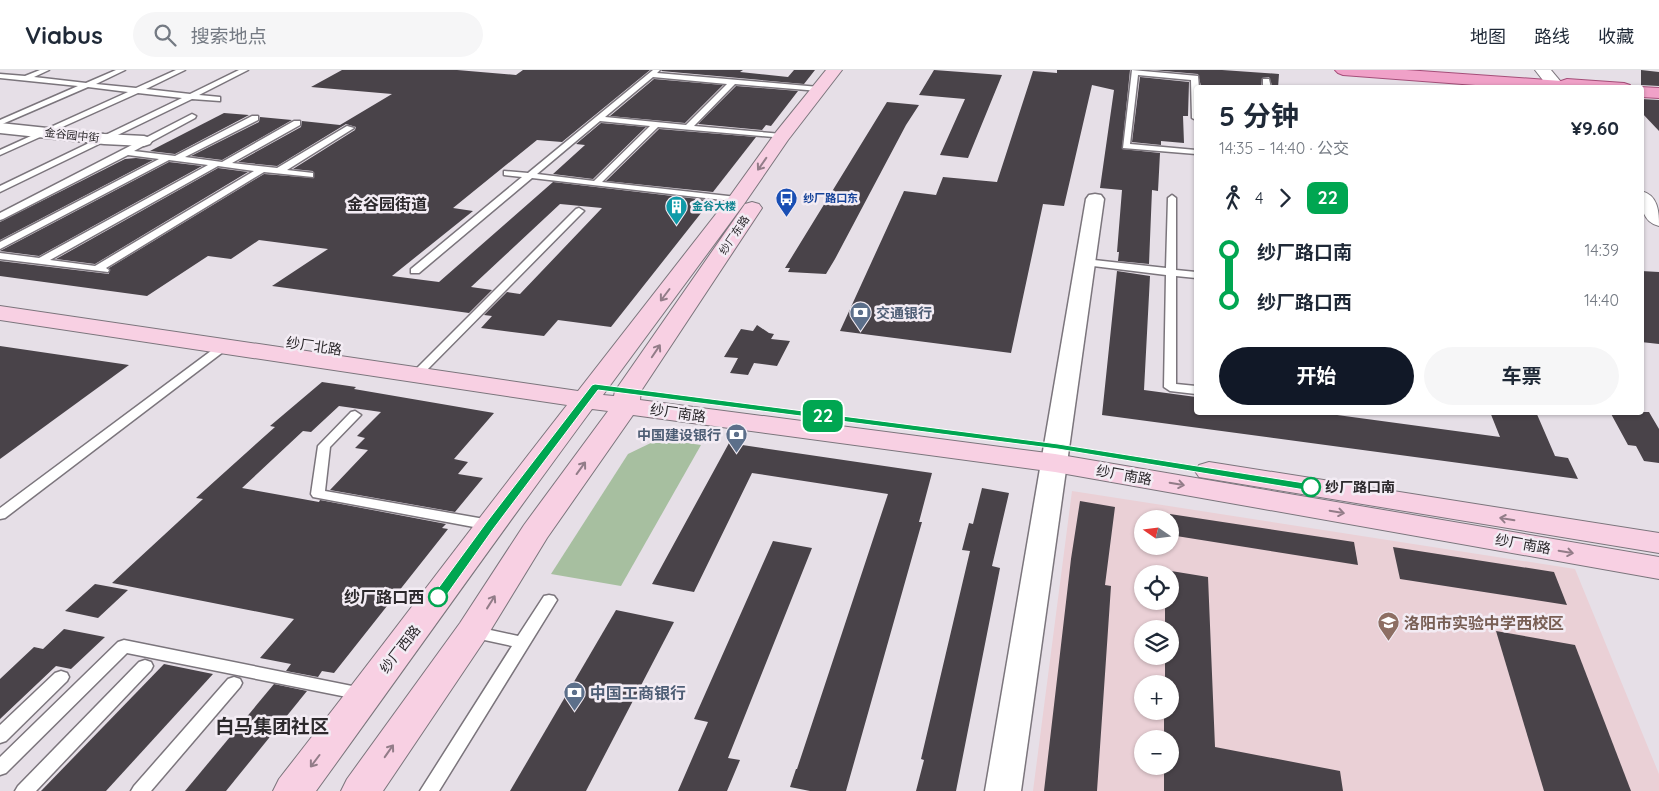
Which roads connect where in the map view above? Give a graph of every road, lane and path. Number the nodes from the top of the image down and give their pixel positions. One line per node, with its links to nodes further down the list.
1 (46, 70): 12 (lane)
2 (122, 70): 15 (lane)
3 (182, 70): 20 (lane)
4 (245, 70): 23 (lane)
5 (834, 70): 19 (main road, 纱厂东路)
6 (853, 70): 72 (main road, 纱厂东路, one-way to 6)
7 (1343, 70): 14 (main road)
8 (1384, 70): 14 (main road)
9 (654, 72): 13 (lane); 27 (lane)
10 (1134, 72): 16 (lane); 39 (lane)
11 (0, 76): 12 (lane)
12 (24, 79): 15 (lane)
13 (733, 82): 19 (lane); 31 (lane)
14 (1552, 83): 17 (main road); 18 (main road)
15 (87, 85): 20 (lane); 28 (lane)
16 (1195, 85)
17 (1565, 85)
18 (1581, 85)
19 (819, 89): 35 (main road, 纱厂东路)
20 (137, 90): 23 (lane); 34 (lane)
21 (1644, 90): 22 (main road)
22 (1659, 92)
23 (191, 96): 24 (lane); 36 (lane)
24 (217, 99)
25 (192, 116): 37 (lane)
26 (254, 118): 41 (lane)
27 (598, 119): 30 (lane); 47 (lane)
28 (0, 122)
29 (298, 123): 42 (lane)
30 (657, 124): 31 (lane); 48 (lane)
31 (688, 127): 35 (lane)
32 (0, 128): 34 (street, 金谷园中街)
33 (350, 128): 44 (lane)
34 (44, 132): 36 (street, 金谷园中街); 40 (lane)
35 (782, 136): 52 (main road, 纱厂东路, one-way to 52)
36 (104, 139): 37 (street, 金谷园中街); 49 (lane)
37 (144, 141): 38 (lane)
38 (126, 152): 41 (lane); 56 (lane)
39 (1194, 152)
40 (0, 153)
41 (172, 158): 42 (lane); 59 (lane)
42 (221, 164): 43 (lane); 61 (lane)
43 (263, 169): 44 (lane); 61 (lane)
44 (279, 171): 46 (lane)
45 (507, 173): 47 (lane)
46 (310, 174)
47 (529, 176): 48 (lane); 63 (lane)
48 (596, 183): 52 (lane)
49 (0, 189)
50 (1172, 198): 64 (lane)
51 (1095, 199): 62 (street)
52 (737, 200): 71 (main road, 纱厂东路, one-way to 71)
53 (1644, 201): 57 (street)
54 (1644, 206): 58 (street)
55 (579, 211): 69 (lane)
56 (0, 217)
57 (1659, 220)
58 (1659, 224)
59 (0, 246)
60 (0, 256): 61 (lane)
61 (41, 261)
62 (1085, 262): 64 (lane); 74 (street)
63 (415, 271)
64 (1171, 272): 65 (lane); 70 (lane)
65 (1194, 275)
66 (0, 300): 69 (main road, 纱厂北路)
67 (0, 313): 68 (main road, 纱厂北路)
68 (223, 346): 69 (main road, 纱厂北路); 75 (lane)
69 (422, 369): 71 (main road, 纱厂北路)
70 (1194, 390)
71 (591, 393): 72 (main road, 纱厂南路); 76 (main road, 纱厂西路)
72 (627, 399): 74 (main road, 纱厂南路); 80 (main road, one-way to 72)
73 (355, 416): 76 (lane)
74 (1057, 455): 77 (main road, 纱厂南路, one-way to 74); 78 (main road, 纱厂南路, one-way to 78); 93 (street)
75 (0, 514)
76 (490, 525): 85 (main road, 纱厂西路)
77 (1659, 543)
78 (1659, 568)
79 (549, 600): 81 (lane)
80 (472, 632): 81 (lane); 91 (main road, one-way to 80)
81 (523, 643): 92 (lane)
82 (145, 666): 88 (lane)
83 (61, 677): 86 (lane)
84 (234, 683): 89 (lane)
85 (364, 694): 87 (lane); 90 (main road, 纱厂西路, one-way to 90)
86 (0, 736)
87 (0, 768)
88 (24, 791)
89 (140, 791)
90 (293, 791)
91 (362, 791)
92 (429, 791)
93 (1003, 791)

